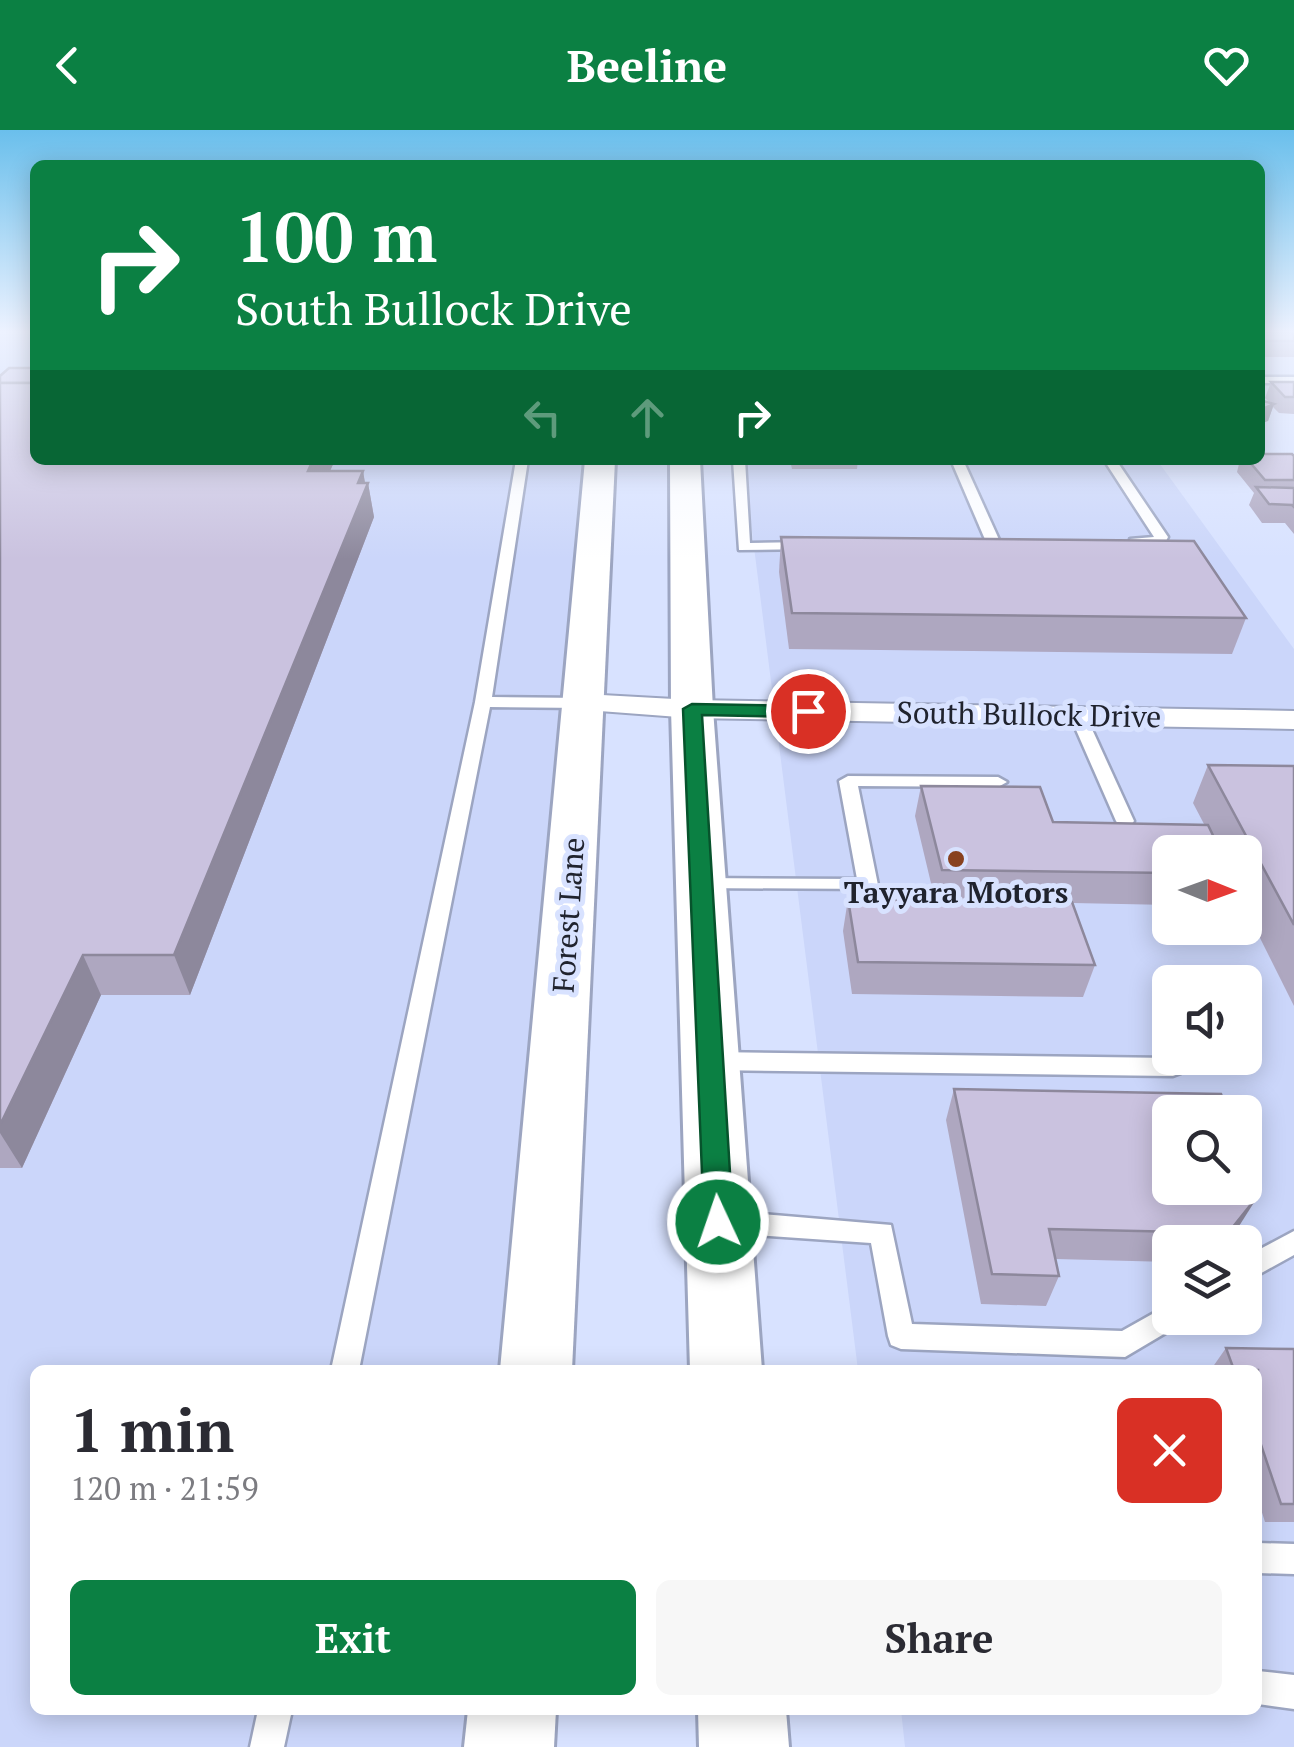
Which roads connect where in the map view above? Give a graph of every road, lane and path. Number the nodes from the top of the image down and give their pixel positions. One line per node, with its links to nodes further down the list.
1 (521, 465): 12 (lane)
2 (600, 465): 13 (main road, Forest Lane)
3 (685, 465): 14 (main road)
4 (738, 465): 11 (lane)
5 (959, 465): 9 (lane)
6 (1113, 465): 7 (lane)
7 (1122, 542)
8 (974, 544): 9 (lane)
9 (994, 544): 10 (lane)
10 (1012, 544)
11 (821, 546)
12 (483, 702): 13 (lane); 26 (lane)
13 (584, 703): 14 (street, South Bullock Drive); 27 (main road, Forest Lane)
14 (692, 709): 15 (street, South Bullock Drive); 19 (main road)
15 (1078, 716): 16 (street, South Bullock Drive); 18 (lane)
16 (1294, 720)
17 (998, 782): 19 (lane)
18 (1125, 821)
19 (702, 884): 20 (main road)
20 (710, 1060): 21 (lane); 22 (main road)
21 (1152, 1067)
22 (718, 1222): 25 (lane); 28 (main road)
23 (1294, 1242): 24 (lane)
24 (1262, 1260)
25 (1152, 1327)
26 (346, 1365)
27 (536, 1365)
28 (726, 1365)
29 (1262, 1558): 30 (lane)
30 (1294, 1558)
31 (1262, 1688): 32 (lane)
32 (1294, 1692)
33 (274, 1715): 36 (lane)
34 (512, 1715): 37 (main road)
35 (742, 1715): 38 (main road)
36 (267, 1747)
37 (509, 1747)
38 (744, 1747)

